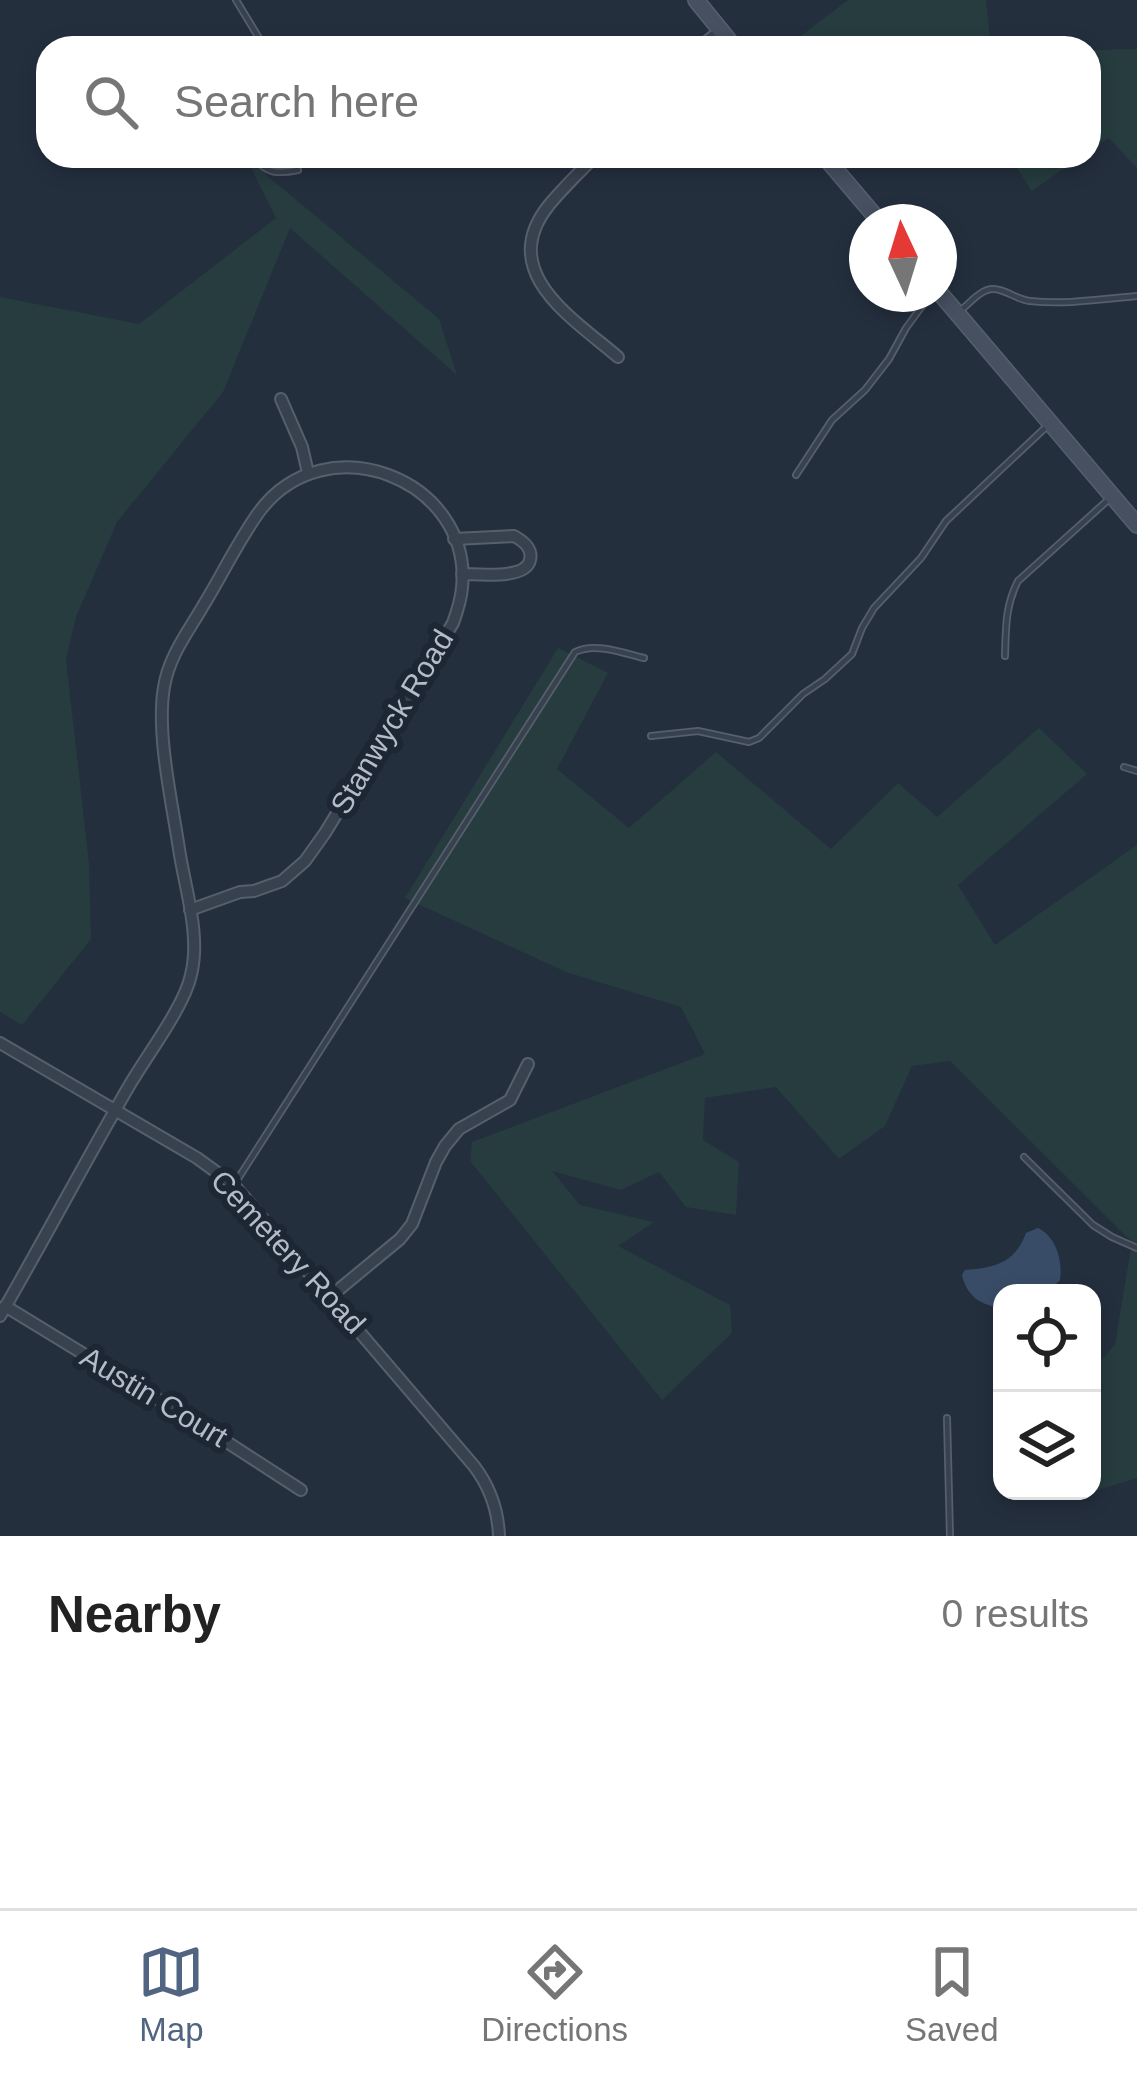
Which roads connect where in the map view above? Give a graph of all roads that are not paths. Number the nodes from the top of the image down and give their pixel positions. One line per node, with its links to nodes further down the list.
1 (236, 0): 4 (lane)
2 (696, 0): 3 (main road)
3 (721, 30): 5 (street); 6 (main road)
4 (258, 36)
5 (714, 36)
6 (726, 36)
7 (267, 168): 10 (lane)
8 (584, 168): 15 (street)
9 (834, 168): 11 (main road)
10 (298, 170)
11 (865, 204)
12 (1137, 296): 14 (lane)
13 (919, 312): 19 (lane)
14 (957, 314): 17 (main road)
15 (618, 357)
16 (280, 399): 18 (street)
17 (1049, 424): 20 (main road); 26 (lane)
18 (308, 473): 22 (street, Stanwyck Road); 29 (street)
19 (796, 475)
20 (1112, 496): 21 (main road); 24 (lane)
21 (1137, 526)
22 (454, 539): 23 (street, Stanwyck Road); 23 (street)
23 (462, 574): 29 (street, Stanwyck Road)
24 (1005, 656)
25 (644, 658): 34 (lane)
26 (651, 736)
27 (1124, 767): 28 (lane)
28 (1137, 771)
29 (190, 910): 32 (street)
30 (0, 1043): 32 (street, Cemetery Road)
31 (528, 1064): 36 (street)
32 (116, 1110): 34 (street, Cemetery Road); 37 (street)
33 (1024, 1156): 35 (lane)
34 (234, 1185): 36 (street, Cemetery Road)
35 (1137, 1248)
36 (331, 1296): 40 (street, Cemetery Road)
37 (3, 1311): 39 (street, Austin Court)
38 (947, 1418): 41 (lane)
39 (301, 1490)
40 (499, 1536)
41 (950, 1536)

